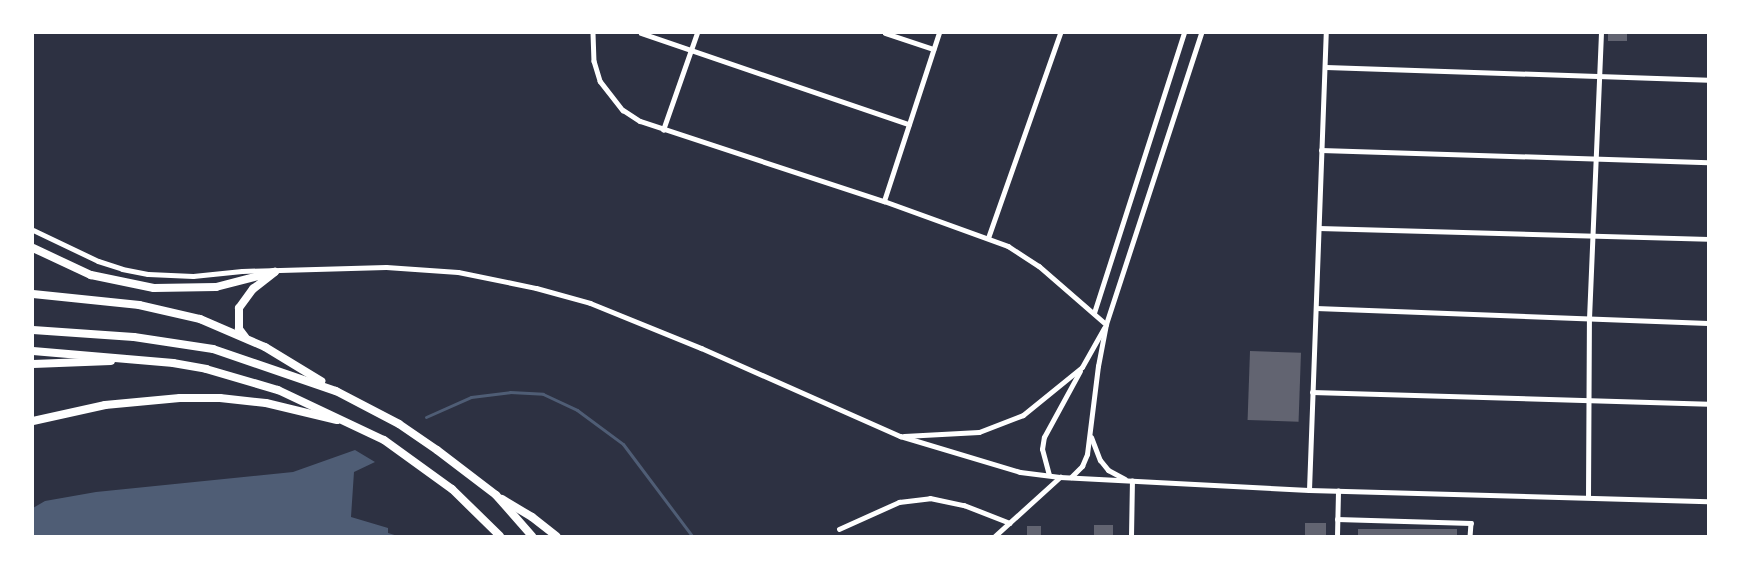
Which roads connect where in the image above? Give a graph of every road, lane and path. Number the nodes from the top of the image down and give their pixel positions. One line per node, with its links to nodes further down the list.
1 (592, 33): 17 (street)
2 (641, 33): 11 (street)
3 (697, 33): 11 (street)
4 (885, 33): 12 (street)
5 (939, 33): 12 (street)
6 (1060, 33): 25 (street)
7 (1184, 33): 31 (street)
8 (1201, 33): 34 (street)
9 (1326, 33): 13 (street)
10 (1601, 33): 14 (street)
11 (691, 49): 16 (street); 17 (street)
12 (933, 49): 16 (street)
13 (1326, 67): 14 (street); 18 (street)
14 (1599, 77): 15 (street); 19 (street)
15 (1708, 80)
16 (909, 124): 21 (street)
17 (663, 130): 21 (street)
18 (1321, 150): 19 (street); 22 (street)
19 (1596, 159): 20 (street); 24 (street)
20 (1708, 162)
21 (884, 201): 25 (street)
22 (1319, 228): 24 (street); 30 (street)
23 (33, 230): 28 (street)
24 (1593, 235): 26 (street); 32 (street)
25 (988, 238): 31 (street)
26 (1708, 238)
27 (33, 249): 28 (highway)
28 (275, 272): 36 (highway); 48 (street)
29 (33, 294): 36 (highway)
30 (1316, 308): 32 (street); 42 (street)
31 (1094, 313): 34 (street)
32 (1589, 319): 33 (street); 43 (street)
33 (1708, 323)
34 (1106, 324): 40 (street); 47 (street)
35 (33, 330): 41 (highway)
36 (245, 337): 41 (highway)
37 (33, 351): 38 (highway)
38 (135, 358): 39 (highway); 46 (highway)
39 (33, 364)
40 (1082, 367): 48 (street); 49 (street)
41 (336, 391): 55 (highway)
42 (1312, 392): 43 (street); 53 (street)
43 (1588, 400): 44 (street); 56 (street)
44 (1708, 404)
45 (33, 421): 46 (highway)
46 (353, 423): 61 (highway)
47 (1089, 431): 51 (street); 52 (street)
48 (900, 436): 49 (street)
49 (1049, 475): 50 (street)
50 (1060, 477): 51 (street); 59 (street)
51 (1071, 477): 52 (street)
52 (1132, 481): 53 (street); 65 (street)
53 (1309, 490): 54 (street)
54 (1338, 491): 56 (street); 58 (street)
55 (496, 495): 62 (highway); 63 (highway)
56 (1588, 497): 57 (street)
57 (1708, 501)
58 (1337, 519): 66 (street); 67 (street)
59 (1010, 523): 60 (street); 64 (street)
60 (839, 529)
61 (500, 536)
62 (532, 536)
63 (556, 536)
64 (995, 536)
65 (1131, 536)
66 (1337, 536)
67 (1470, 536)

